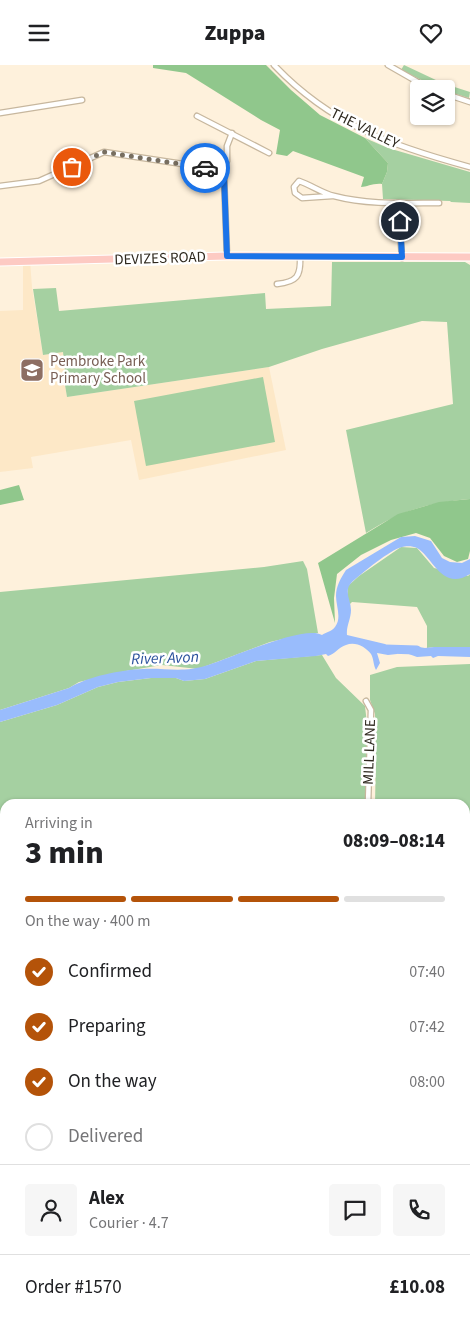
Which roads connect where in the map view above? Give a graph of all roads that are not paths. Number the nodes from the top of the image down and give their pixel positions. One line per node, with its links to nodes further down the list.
1 (274, 65): 11 (street, THE VALLEY)
2 (388, 65): 3 (street)
3 (414, 80)
4 (455, 97): 6 (street)
5 (82, 100): 7 (street)
6 (470, 103)
7 (0, 113)
8 (197, 116): 9 (street)
9 (232, 133): 10 (street); 12 (street)
10 (269, 153)
11 (470, 167)
12 (222, 170): 13 (street); 17 (street)
13 (0, 186)
14 (332, 196): 14 (street); 15 (street)
15 (398, 203): 16 (street); 19 (street)
16 (439, 203)
17 (227, 256): 18 (main road, DEVIZES ROAD); 21 (main road, DEVIZES ROAD)
18 (300, 257): 19 (main road, DEVIZES ROAD); 22 (street)
19 (402, 257): 20 (main road, DEVIZES ROAD)
20 (470, 257)
21 (0, 262)
22 (277, 284)
23 (366, 701): 24 (street, MILL LANE)
24 (368, 799)

